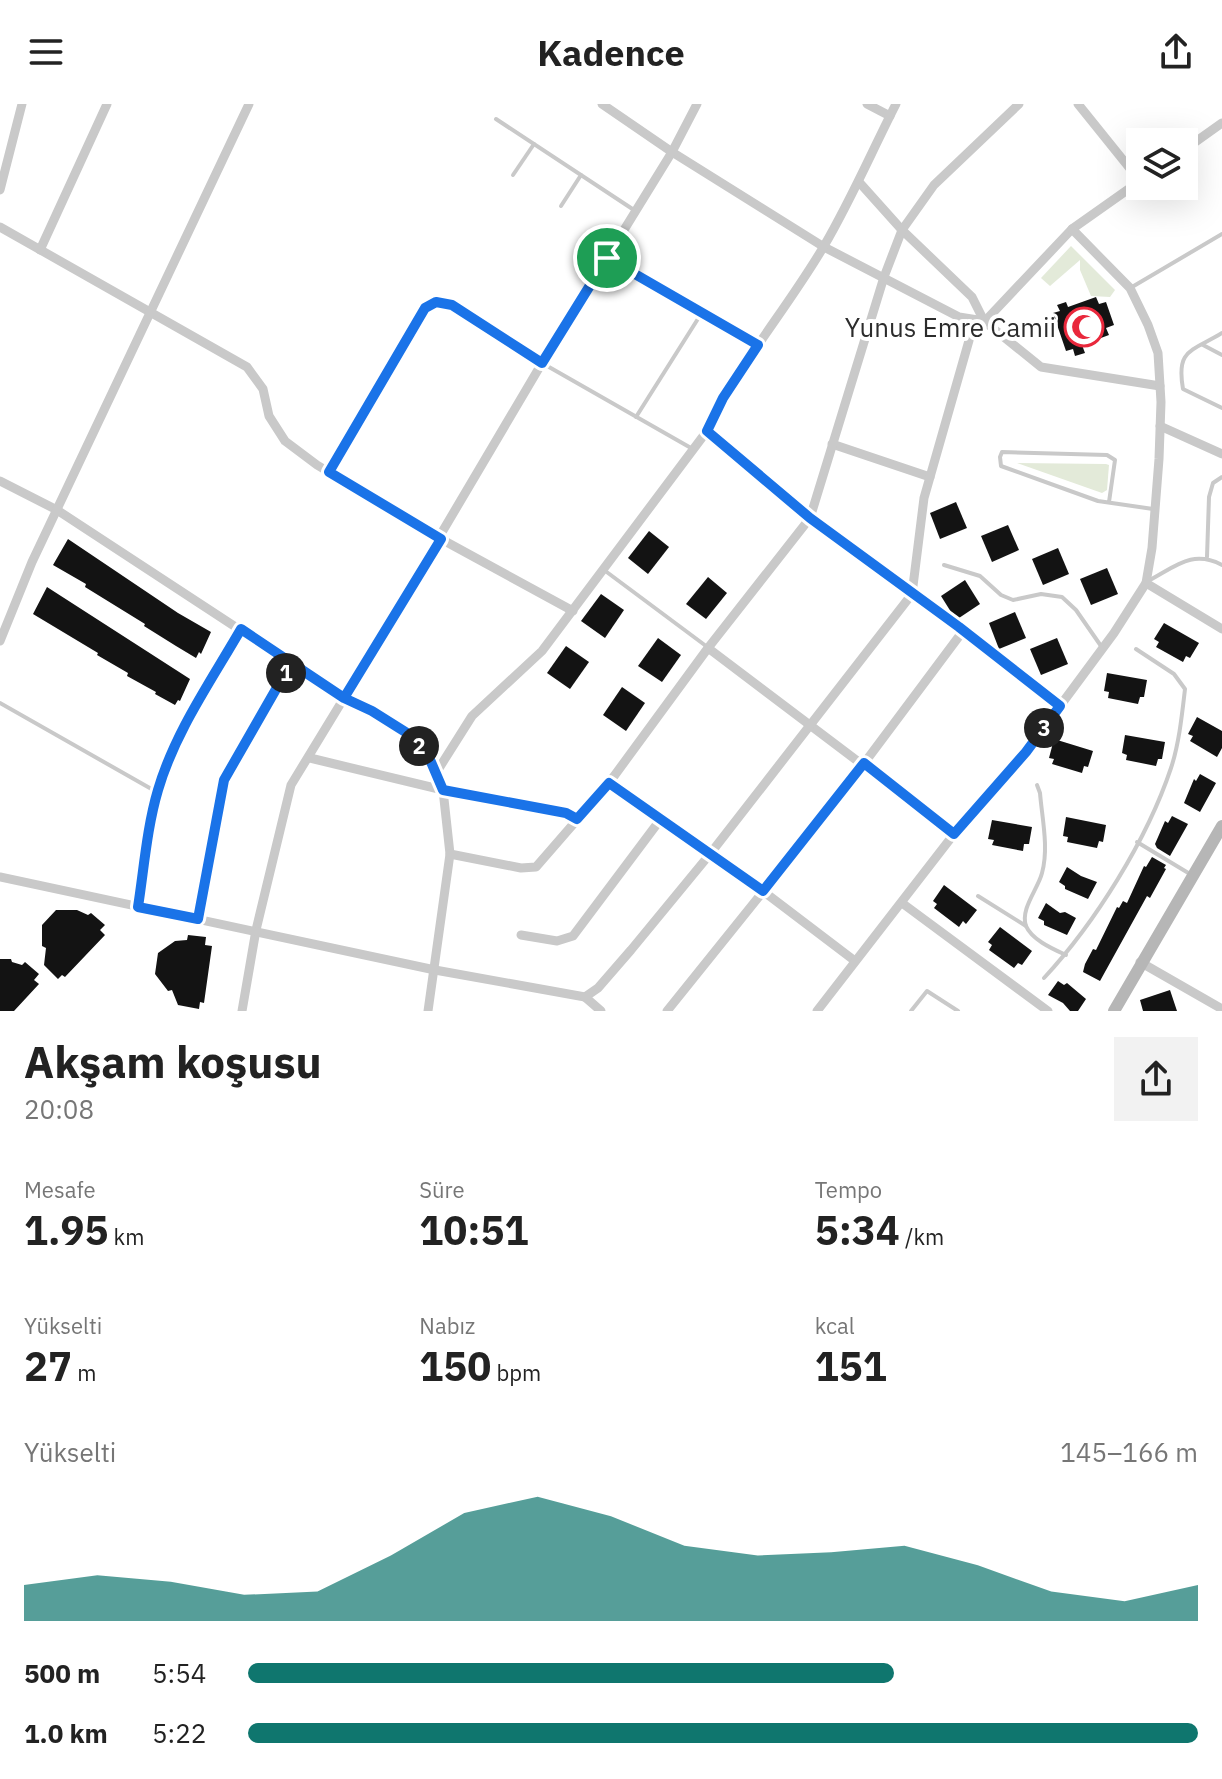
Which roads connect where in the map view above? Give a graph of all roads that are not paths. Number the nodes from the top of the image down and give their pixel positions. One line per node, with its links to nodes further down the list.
1 (22, 104): 20 (street)
2 (107, 104): 29 (street)
3 (602, 104): 15 (street)
4 (697, 104): 15 (street)
5 (867, 104): 10 (street)
6 (896, 104): 10 (street)
7 (1019, 104): 26 (street)
8 (1078, 104): 16 (street)
9 (246, 105): 34 (street)
10 (890, 116): 19 (street)
11 (496, 119): 14 (lane)
12 (1222, 123): 13 (street)
13 (1198, 140)
14 (534, 144): 17 (lane); 18 (lane)
15 (672, 152): 23 (street); 28 (street)
16 (1126, 164)
17 (513, 175)
18 (581, 175): 22 (lane); 23 (lane)
19 (859, 182): 26 (street); 28 (street)
20 (0, 190)
21 (1126, 191): 25 (street)
22 (561, 206)
23 (636, 212): 30 (street)
24 (0, 227): 29 (street)
25 (1072, 229): 32 (street); 35 (street)
26 (902, 230): 31 (street); 35 (street)
27 (1222, 234): 32 (lane)
28 (824, 247): 31 (street); 37 (street)
29 (40, 250): 34 (street)
30 (607, 258): 33 (street); 40 (street)
31 (884, 277): 35 (street); 46 (street)
32 (1130, 288): 41 (street)
33 (702, 313): 37 (street); 43 (lane)
34 (151, 315): 49 (street); 55 (street)
35 (984, 321): 41 (street); 50 (street)
36 (1222, 333): 38 (lane)
37 (758, 345): 45 (street)
38 (1202, 345): 39 (lane); 42 (lane)
39 (1222, 355)
40 (542, 363): 43 (lane); 49 (lane); 57 (street)
41 (1160, 386): 44 (street)
42 (1222, 408)
43 (636, 417): 47 (lane)
44 (1160, 426): 48 (street); 54 (street)
45 (707, 431): 47 (street); 56 (street)
46 (832, 444): 50 (street); 56 (street)
47 (694, 449): 61 (street)
48 (1222, 454)
49 (329, 472): 57 (street)
50 (930, 477): 63 (street)
51 (1222, 477): 58 (lane)
52 (0, 481): 55 (street)
53 (1109, 502): 53 (lane); 54 (lane)
54 (1155, 509): 62 (street)
55 (57, 510): 65 (street); 68 (street)
56 (810, 518): 63 (street); 69 (street)
57 (441, 539): 64 (street); 73 (street)
58 (1207, 557): 60 (lane); 62 (lane)
59 (944, 565): 70 (lane)
60 (1222, 565)
61 (603, 570): 64 (street); 69 (lane)
62 (1146, 583): 66 (street); 70 (street)
63 (912, 594): 67 (street); 76 (street)
64 (573, 611): 79 (street)
65 (241, 629): 72 (street); 83 (street)
66 (1222, 629)
67 (963, 631): 75 (street); 78 (street)
68 (0, 641)
69 (708, 648): 76 (street); 80 (street)
70 (1103, 648): 75 (street)
71 (1136, 649): 88 (lane)
72 (291, 663): 73 (street); 97 (street)
73 (344, 698): 77 (street); 79 (street)
74 (0, 703): 83 (lane)
75 (1060, 706): 87 (street)
76 (809, 725): 78 (street); 90 (street)
77 (310, 758): 82 (street); 99 (street)
78 (864, 763): 87 (street); 93 (street)
79 (436, 773): 82 (street)
80 (609, 783): 84 (street); 85 (street)
81 (1037, 785): 98 (lane)
82 (443, 790): 84 (street); 89 (street)
83 (157, 792): 96 (street)
84 (577, 819): 89 (street)
85 (660, 820): 90 (street); 100 (street)
86 (1222, 826): 91 (street)
87 (954, 834): 95 (street)
88 (1137, 842): 91 (lane); 101 (lane)
89 (450, 854): 104 (street)
90 (710, 854): 93 (street); 106 (street)
91 (1192, 876): 103 (street)
92 (0, 877): 96 (street)
93 (763, 891): 102 (street); 111 (street)
94 (978, 896): 98 (lane)
95 (902, 903): 102 (street); 115 (street)
96 (138, 907): 97 (street)
97 (198, 919): 99 (street)
98 (1026, 926): 101 (lane)
99 (256, 930): 104 (street); 108 (street)
100 (521, 935)
101 (1066, 955): 105 (lane)
102 (855, 961): 112 (street)
103 (1140, 962): 107 (street); 116 (street)
104 (435, 970): 106 (street); 109 (street)
105 (1044, 978)
106 (585, 997): 110 (street)
107 (1222, 1009)
108 (242, 1011)
109 (428, 1011)
110 (601, 1011)
111 (667, 1011)
112 (817, 1011)
113 (911, 1011): 114 (lane)
114 (958, 1011)
115 (1048, 1011)
116 (1114, 1011)

